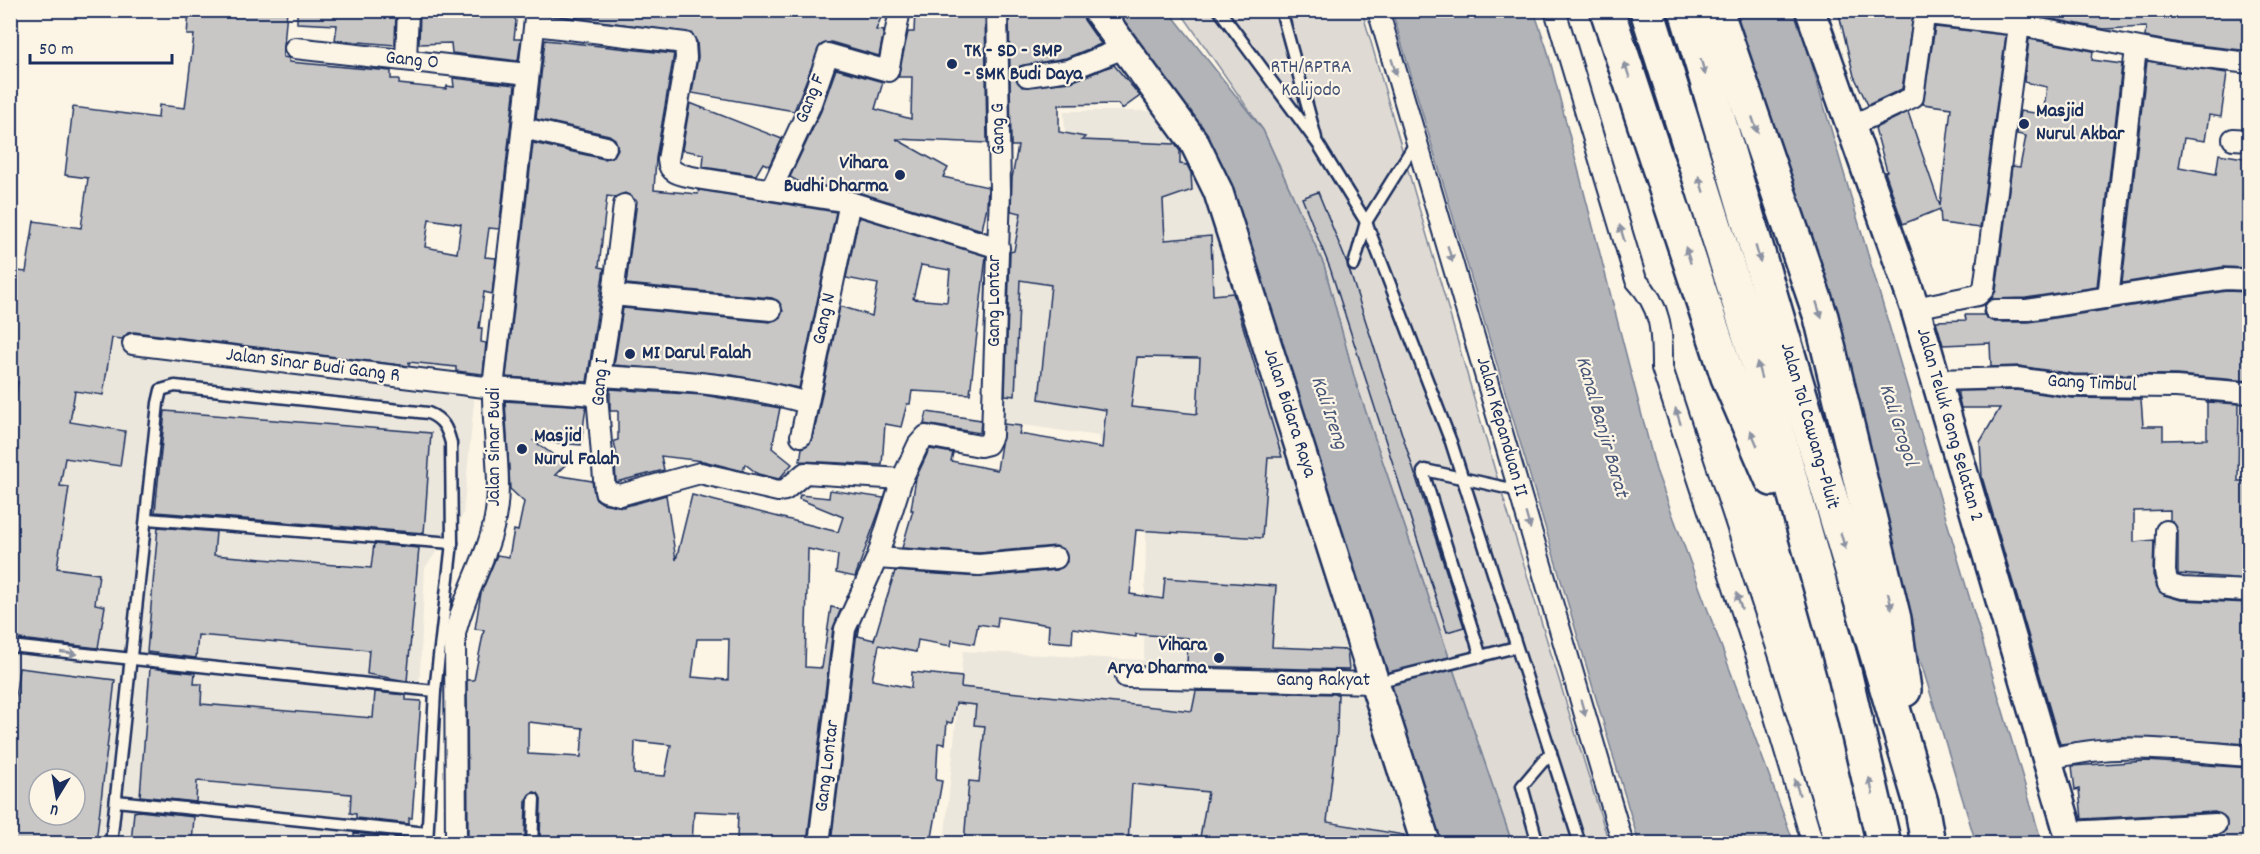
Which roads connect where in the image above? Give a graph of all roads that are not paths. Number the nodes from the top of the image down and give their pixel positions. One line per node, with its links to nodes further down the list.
1 (408, 10): 19 (street)
2 (900, 10): 28 (street, Gang F)
3 (997, 10): 32 (street, Gang G)
4 (1097, 10): 17 (street, Jalan Bidara Raya)
5 (1219, 10): 26 (lane)
6 (1281, 10): 26 (lane)
7 (1378, 10): 25 (street, Jalan Kepanduan II, one-way to 25)
8 (1555, 10): 81 (street, one-way to 8)
9 (1608, 10): 55 (highway, one-way to 9)
10 (1647, 10): 55 (highway, Jalan Tol Cawang–Pluit, one-way to 10)
11 (1686, 10): 69 (highway, Jalan Tol Cawang–Pluit, one-way to 69)
12 (1716, 10): 69 (highway, one-way to 69)
13 (1810, 10): 23 (street, Jalan Teluk Gong Selatan 2)
14 (536, 18): 21 (street, Jalan Sinar Budi); 28 (street, Gang Lontar)
15 (2019, 18): 18 (street); 23 (street); 37 (street)
16 (295, 48): 19 (street, Gang O)
17 (1124, 48): 22 (street); 62 (street, Jalan Bidara Raya)
18 (2136, 48): 20 (street); 36 (street)
19 (406, 59): 21 (street, Gang O)
20 (2250, 63)
21 (528, 74): 24 (street, Jalan Sinar Budi)
22 (1027, 76)
23 (1851, 126): 37 (street, Jalan Teluk Gong Selatan 2)
24 (522, 128): 27 (street); 43 (street, Jalan Sinar Budi)
25 (1417, 141): 31 (lane); 49 (street, Jalan Kepanduan II, one-way to 49)
26 (1318, 144): 31 (lane)
27 (606, 147)
28 (771, 190): 29 (street, Gang Lontar)
29 (850, 202): 32 (street, Gang Lontar); 45 (street, Gang N)
30 (624, 205): 35 (street, Gang I)
31 (1366, 222): 33 (lane); 48 (lane)
32 (999, 248): 47 (street, Gang Lontar)
33 (1354, 265)
34 (2250, 280): 36 (street)
35 (613, 295): 38 (street); 42 (street, Gang I)
36 (2108, 298): 39 (street)
37 (1915, 309): 41 (street, Jalan Teluk Gong Selatan 2)
38 (771, 310)
39 (1995, 310)
40 (133, 344): 43 (street, Jalan Sinar Budi Gang R)
41 (1934, 380): 44 (street, Gang Timbul); 66 (street, Jalan Teluk Gong Selatan 2)
42 (598, 385): 43 (street, Jalan Sinar Budi Gang R); 45 (street, Jalan Sinar Budi Gang R); 47 (street, Gang I)
43 (493, 388): 74 (street, Jalan Sinar Budi)
44 (2250, 393)
45 (807, 403): 46 (street, Gang N)
46 (801, 436)
47 (902, 479): 53 (street, Gang Lontar)
48 (1463, 479): 49 (lane); 58 (lane); 59 (lane)
49 (1520, 491): 80 (street, Jalan Kepanduan II, one-way to 80)
50 (147, 519): 52 (lane); 52 (lane); 60 (lane)
51 (2166, 531): 56 (street)
52 (452, 543): 63 (lane)
53 (878, 558): 54 (street); 76 (street, Gang Lontar)
54 (1056, 558)
55 (1819, 588): 82 (highway, Jalan Tol Cawang–Pluit, one-way to 55)
56 (2250, 591)
57 (10, 646): 60 (lane, one-way to 60)
58 (1516, 647): 59 (lane, Gang Rakyat); 64 (lane)
59 (1481, 657): 62 (lane, Gang Rakyat)
60 (131, 659): 63 (lane); 68 (lane)
61 (1126, 677): 62 (street, Gang Rakyat)
62 (1377, 682): 77 (street, Jalan Bidara Raya)
63 (435, 691): 71 (lane)
64 (1551, 752): 78 (lane); 79 (lane)
65 (2250, 756): 66 (street)
66 (2048, 760): 72 (street, Jalan Teluk Gong Selatan 2)
67 (534, 799): 75 (lane)
68 (116, 801): 71 (lane); 73 (lane)
69 (1921, 803): 83 (highway, Jalan Tol Cawang–Pluit)
70 (2216, 824): 72 (street)
71 (427, 838)
72 (2070, 838)
73 (111, 843)
74 (456, 843)
75 (532, 843)
76 (819, 843)
77 (1426, 843)
78 (1538, 843)
79 (1580, 843)
80 (1623, 843)
81 (1814, 843)
82 (1884, 843)
83 (1928, 843)

